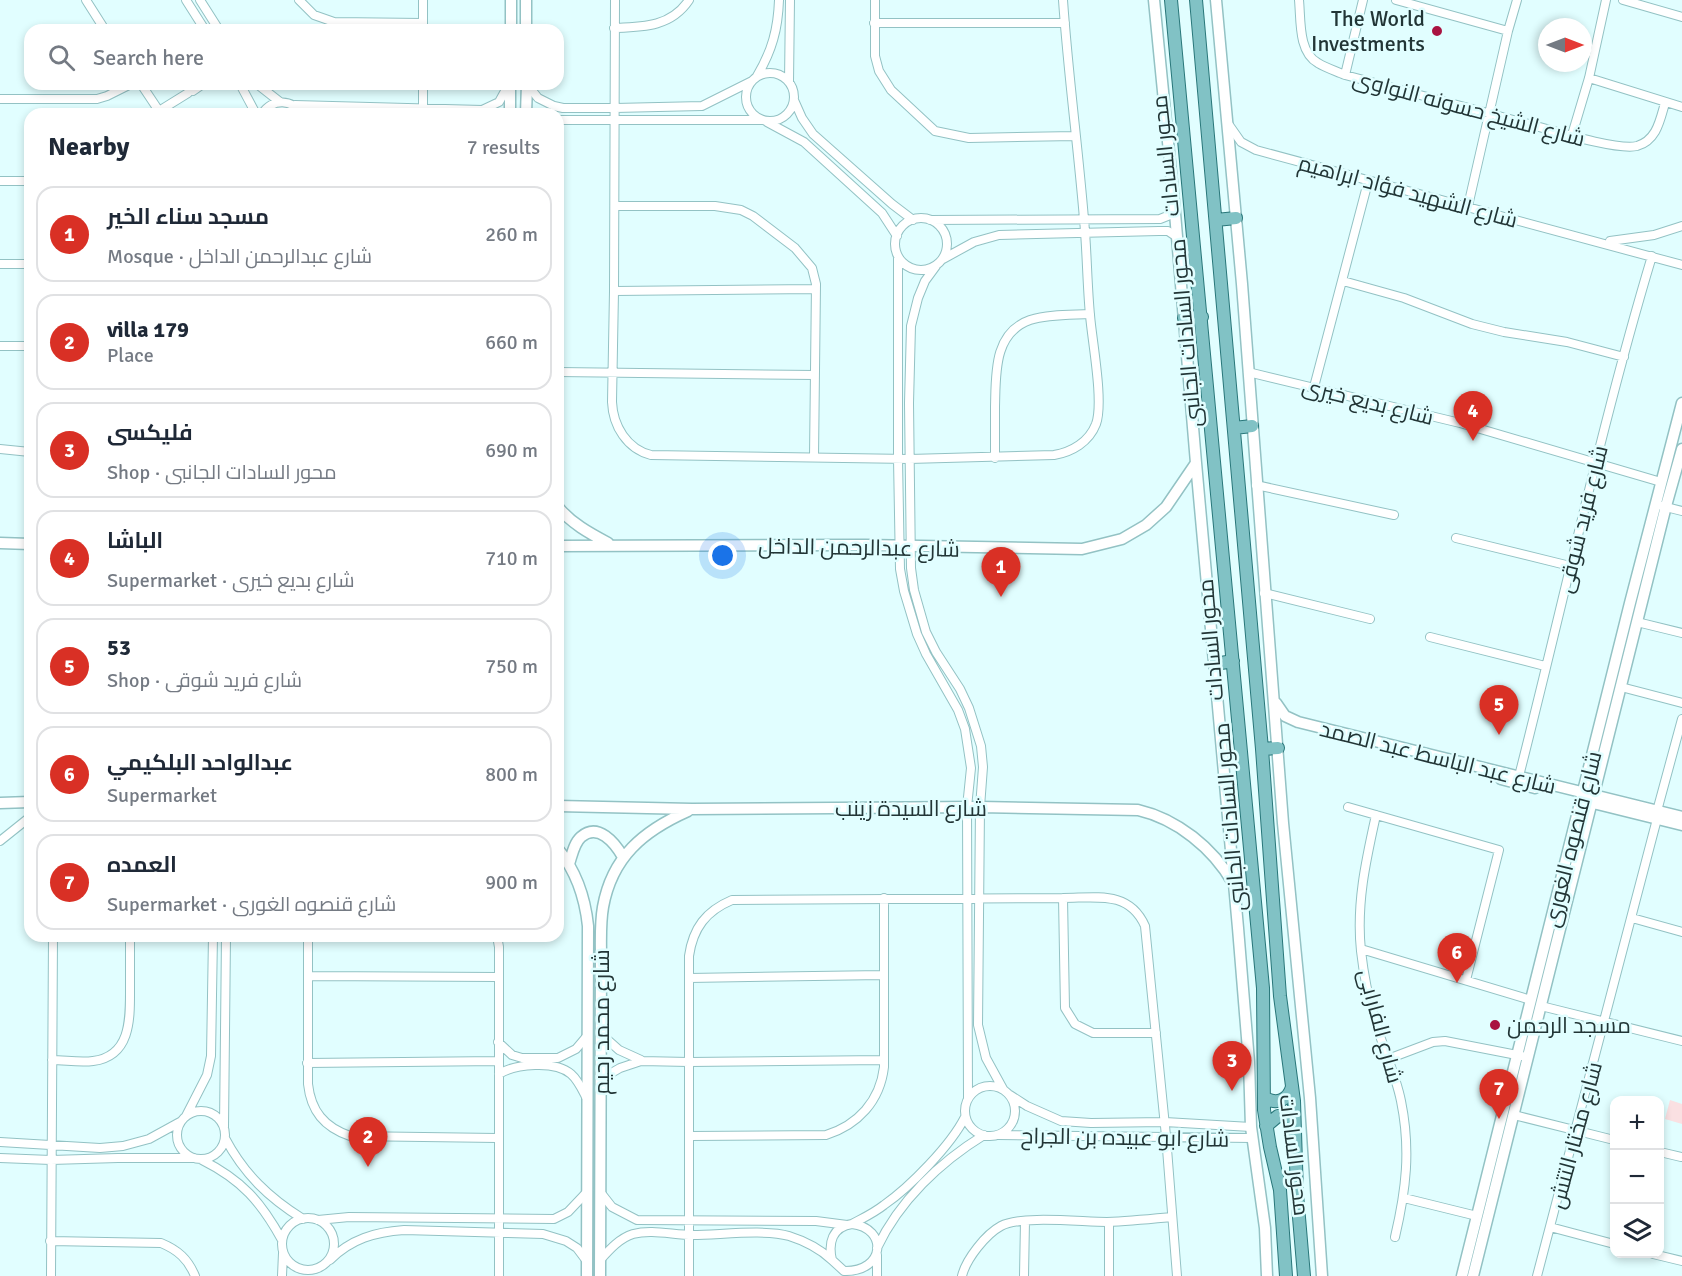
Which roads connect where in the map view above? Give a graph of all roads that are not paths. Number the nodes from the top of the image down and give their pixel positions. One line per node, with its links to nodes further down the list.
1 (86, 0): 27 (street)
2 (186, 0): 28 (street)
3 (200, 0): 29 (street)
4 (299, 0): 30 (street)
5 (423, 0): 31 (street)
6 (511, 0): 32 (street)
7 (526, 0): 33 (street)
8 (615, 0): 34 (street)
9 (689, 0): 34 (street)
10 (779, 0): 38 (street)
11 (790, 0): 39 (street)
12 (875, 0): 25 (street)
13 (1063, 0): 26 (street)
14 (1154, 0): 81 (street, محور السادات الجانبى)
15 (1171, 0): 103 (main road, محور السادات)
16 (1196, 0): 86 (main road, محور السادات)
17 (1216, 0): 73 (street)
18 (1299, 0): 36 (street, شارع الشيخ حسونه النواوى)
19 (1363, 0): 36 (street)
20 (1396, 0): 35 (street)
21 (1517, 0): 35 (street)
22 (1606, 0): 37 (street)
23 (1623, 0): 24 (street)
24 (1682, 17)
25 (874, 23): 26 (street); 75 (street)
26 (1065, 23): 75 (street)
27 (101, 24)
28 (201, 24)
29 (215, 24)
30 (370, 24)
31 (423, 24)
32 (511, 24): 33 (street)
33 (526, 24)
34 (614, 28): 68 (street)
35 (1508, 31): 69 (street)
36 (1345, 75): 69 (street, شارع الشيخ حسونه النواوى)
37 (1589, 78): 53 (street); 74 (street)
38 (754, 79): 39 (street); 68 (street); 72 (street)
39 (789, 82): 51 (street)
40 (118, 90): 50 (street)
41 (145, 90): 56 (street)
42 (193, 90): 57 (street)
43 (243, 90): 58 (street)
44 (264, 90): 52 (street)
45 (423, 90): 62 (street)
46 (506, 90): 63 (street)
47 (510, 90): 64 (street)
48 (527, 90): 65 (street)
49 (532, 90): 66 (street)
50 (0, 99)
51 (794, 100): 72 (street); 83 (street)
52 (280, 102): 54 (street); 59 (street)
53 (1665, 102): 55 (street); 74 (street, شارع الشيخ حسونه النواوى)
54 (295, 105): 60 (street); 61 (street)
55 (1682, 107)
56 (157, 108)
57 (167, 108)
58 (253, 108)
59 (269, 108)
60 (297, 108)
61 (350, 108)
62 (423, 108)
63 (486, 108)
64 (510, 108)
65 (526, 108)
66 (563, 108)
67 (564, 108): 68 (street)
68 (615, 108): 70 (street)
69 (1490, 113): 74 (street, شارع الشيخ حسونه النواوى); 80 (street)
70 (615, 119): 71 (street); 72 (street); 79 (street)
71 (564, 120)
72 (764, 121): 89 (street)
73 (1227, 122): 78 (street, شارع الشهيد فؤاد ابراهيم); 82 (street)
74 (1572, 135)
75 (1075, 136): 85 (street)
76 (0, 181): 77 (street)
77 (24, 181)
78 (1368, 182): 80 (street, شارع الشهيد فؤاد ابراهيم); 99 (street)
79 (615, 206): 100 (street); 101 (street)
80 (1468, 206): 91 (street, شارع الشهيد فؤاد ابراهيم)
81 (1175, 213): 85 (street); 90 (street, محور السادات الجانبى)
82 (1236, 218): 86 (main road); 109 (street)
83 (913, 220): 84 (street); 89 (street)
84 (930, 220): 85 (street); 94 (street)
85 (1084, 220): 88 (street)
86 (1216, 220): 115 (main road, محور السادات)
87 (1682, 226): 91 (street, شارع الشهيد فؤاد ابراهيم)
88 (1085, 232): 90 (street); 94 (street); 102 (street)
89 (897, 236): 93 (street)
90 (1177, 237): 104 (street, محور السادات الجانبى)
91 (1601, 242): 92 (street, شارع الشهيد فؤاد ابراهيم)
92 (1652, 256): 97 (street, شارع الشهيد فؤاد ابراهيم); 107 (street, شارع فريد شوقى)
93 (898, 258): 98 (street); 121 (street)
94 (943, 259): 98 (street)
95 (0, 264): 96 (street)
96 (24, 264)
97 (1682, 265)
98 (936, 266): 122 (street)
99 (1343, 281): 107 (street); 112 (street)
100 (816, 290): 101 (street); 111 (street)
101 (614, 291): 110 (street)
102 (1090, 314): 120 (street); 120 (street)
103 (1202, 317): 104 (main road); 145 (main road, محور السادات)
104 (1184, 318): 123 (street, محور السادات الجانبى)
105 (0, 346): 106 (street)
106 (24, 346)
107 (1624, 357): 124 (street, شارع فريد شوقى)
108 (564, 371): 110 (street)
109 (1248, 372): 112 (street, شارع بديع خيرى); 114 (street)
110 (613, 373): 111 (street); 119 (street)
111 (815, 375): 119 (street)
112 (1314, 387): 124 (street, شارع بديع خيرى)
113 (1682, 403): 125 (street, شارع قنصوه الغورى)
114 (1251, 426): 115 (main road); 127 (street)
115 (1234, 428): 154 (main road, محور السادات)
116 (0, 448): 118 (street)
117 (1682, 449): 125 (street, شارع قنصوه الغورى)
118 (24, 451)
119 (814, 457): 121 (street)
120 (995, 458): 122 (street)
121 (898, 459): 122 (street); 137 (street)
122 (909, 459): 138 (street)
123 (1196, 463): 138 (street, شارع عبدالرحمن الداخل); 146 (street, محور السادات الجانبى)
124 (1597, 464): 126 (street, شارع بديع خيرى); 139 (street, شارع فريد شوقى)
125 (1671, 468): 126 (street, شارع قنصوه الغورى); 128 (street, شارع قنصوه الغورى)
126 (1661, 482): 128 (street, شارع قنصوه الغورى)
127 (1256, 485): 131 (street); 140 (street)
128 (1661, 505): 129 (street); 142 (street, شارع قنصوه الغورى); 157 (street, شارع قنصوه الغورى)
129 (1682, 511)
130 (564, 514): 135 (street)
131 (1394, 515)
132 (1456, 538): 139 (street)
133 (0, 543): 134 (street)
134 (24, 544)
135 (611, 544): 136 (street, شارع عبدالرحمن الداخل); 137 (street, شارع عبدالرحمن الداخل)
136 (564, 546)
137 (899, 546): 138 (street, شارع عبدالرحمن الداخل); 161 (street)
138 (911, 546): 162 (street)
139 (1570, 566): 147 (street, شارع فريد شوقى)
140 (1264, 593): 141 (street); 149 (street)
141 (1370, 619)
142 (1637, 621): 143 (street); 148 (street, شارع قنصوه الغورى)
143 (1682, 633)
144 (1430, 637): 147 (street)
145 (1233, 662): 146 (main road); 214 (main road, محور السادات)
146 (1215, 664): 174 (street, محور السادات الجانبى)
147 (1545, 666): 156 (street, شارع فريد شوقى)
148 (1621, 687): 150 (street); 157 (street, شارع قنصوه الغورى)
149 (1274, 699): 152 (street); 156 (street, شارع عبد الباسط عبد الصمد)
150 (1682, 703)
151 (1682, 719): 155 (street, شارع مختار التتش)
152 (1276, 723): 153 (street); 156 (street, شارع عبد الباسط عبد الصمد)
153 (1278, 748): 154 (main road); 285 (street)
154 (1262, 749): 210 (main road, محور السادات)
155 (1678, 749): 166 (street, شارع مختار التتش)
156 (1518, 780): 157 (street, شارع عبد الباسط عبد الصمد)
157 (1587, 797): 166 (street, شارع عبد الباسط عبد الصمد); 193 (street, شارع قنصوه الغورى)
158 (24, 802): 159 (street)
159 (0, 803)
160 (564, 806): 164 (street, شارع السيدة زينب)
161 (967, 807): 162 (street, شارع السيدة زينب); 164 (street, شارع السيدة زينب); 176 (street)
162 (980, 807): 174 (street, شارع السيدة زينب); 177 (street)
163 (1348, 807): 165 (street)
164 (692, 809): 171 (street, شارع محمد رحيم)
165 (1376, 815): 187 (street, شارع الفارابى); 192 (street)
166 (1657, 815): 167 (street, شارع عبد الباسط عبد الصمد); 169 (street, شارع عبد الباسط عبد الصمد); 179 (street, شارع مختار التتش)
167 (1682, 817)
168 (24, 822): 170 (street)
169 (1682, 825)
170 (0, 841)
171 (623, 856): 173 (street); 196 (street, شارع محمد رحيم)
172 (564, 857): 173 (street, شارع محمد رحيم)
173 (569, 864): 197 (street, شارع محمد رحيم)
174 (1234, 886): 223 (street, محور السادات الجانبى)
175 (884, 898): 176 (street); 188 (street); 191 (street)
176 (966, 898): 177 (street); 213 (street)
177 (979, 898): 178 (street); 211 (street)
178 (1063, 898): 195 (street); 195 (street)
179 (1632, 918): 180 (street); 194 (street, شارع مختار التتش)
180 (1682, 932)
181 (53, 942): 202 (street)
182 (130, 942): 202 (street)
183 (213, 942): 218 (street)
184 (225, 942): 221 (street)
185 (308, 942): 189 (street)
186 (498, 942): 190 (street)
187 (1361, 949): 192 (street); 201 (street, شارع الفارابى)
188 (884, 975): 191 (street); 204 (street)
189 (308, 976): 190 (street); 207 (street)
190 (498, 977): 199 (street)
191 (689, 978): 206 (street)
192 (1466, 980): 193 (street)
193 (1536, 1003): 194 (street); 200 (street, شارع قنصوه الغورى)
194 (1604, 1023): 198 (street); 222 (street, شارع مختار التتش)
195 (1156, 1033): 219 (street)
196 (601, 1034): 203 (street); 209 (street, شارع محمد رحيم)
197 (587, 1036): 199 (street); 212 (street, شارع محمد رحيم)
198 (1682, 1041)
199 (498, 1042): 205 (street)
200 (1523, 1056): 201 (street); 215 (street, شارع قنصوه الغورى); 243 (street, شارع قنصوه الغورى)
201 (1388, 1059): 242 (street, شارع الفارابى)
202 (52, 1060): 234 (street)
203 (641, 1060): 206 (street); 209 (street)
204 (884, 1060): 206 (street); 227 (street)
205 (499, 1061): 207 (street); 208 (street)
206 (689, 1062): 227 (street)
207 (307, 1063): 231 (street)
208 (499, 1074): 212 (street); 231 (street)
209 (601, 1079): 225 (street, شارع محمد رحيم)
210 (1292, 1087): 214 (main road); 217 (main road, محور السادات)
211 (1007, 1092): 213 (street); 219 (street, شارع ابو عبيده بن الجراح); 226 (street)
212 (586, 1098): 224 (street, شارع محمد رحيم)
213 (968, 1098): 216 (street)
214 (1265, 1098): 220 (main road, محور السادات)
215 (1514, 1115): 222 (street); 287 (street, شارع قنصوه الغورى)
216 (965, 1117): 228 (street); 251 (street)
217 (1294, 1117): 220 (main road); 284 (main road, محور السادات)
218 (183, 1119): 221 (street); 234 (street); 238 (street)
219 (1165, 1122): 223 (street, شارع ابو عبيده بن الجراح); 229 (street)
220 (1266, 1126): 283 (main road, محور السادات)
221 (224, 1127): 230 (street)
222 (1576, 1130): 232 (street); 252 (street, شارع مختار التتش)
223 (1252, 1132): 229 (street, شارع ابو عبيده بن الجراح); 282 (street, محور السادات الجانبى)
224 (586, 1133): 225 (street); 240 (street, شارع محمد رحيم)
225 (601, 1134): 241 (street, شارع محمد رحيم)
226 (998, 1135): 228 (street); 229 (street, شارع ابو عبيده بن الجراح)
227 (690, 1136): 247 (street)
228 (984, 1136): 259 (street)
229 (1167, 1136): 244 (street)
230 (225, 1138): 238 (street); 246 (street)
231 (497, 1138): 245 (street)
232 (1610, 1139)
233 (0, 1142): 234 (street)
234 (51, 1145): 239 (street)
235 (1664, 1153): 236 (street)
236 (1681, 1157)
237 (0, 1158): 239 (street)
238 (198, 1159): 239 (street); 256 (street)
239 (51, 1160): 257 (street)
240 (586, 1193): 245 (street); 264 (street, شارع محمد رحيم)
241 (601, 1193): 247 (street); 262 (street, شارع محمد رحيم)
242 (1404, 1198): 243 (street); 255 (street, شارع الفارابى)
243 (1477, 1216): 286 (street, شارع قنصوه الغورى)
244 (1172, 1217): 250 (street); 281 (street)
245 (500, 1219): 248 (street); 253 (street)
246 (303, 1220): 248 (street); 256 (street)
247 (689, 1220): 251 (street); 254 (street)
248 (318, 1221): 263 (street)
249 (1024, 1221): 250 (street); 278 (street); 279 (street)
250 (1109, 1221): 280 (street)
251 (850, 1224): 259 (street); 265 (street)
252 (1550, 1227): 258 (street); 288 (street, شارع مختار التتش)
253 (499, 1234): 263 (street); 264 (street); 273 (street)
254 (689, 1235): 262 (street); 265 (street); 276 (street)
255 (1395, 1238)
256 (282, 1240): 260 (street)
257 (51, 1241): 269 (street); 270 (street)
258 (1610, 1243)
259 (877, 1251): 268 (street); 277 (street)
260 (283, 1253): 267 (street); 271 (street)
261 (1664, 1257): 266 (street)
262 (601, 1259): 275 (street, شارع محمد رحيم)
263 (330, 1260): 267 (street)
264 (586, 1260): 274 (street, شارع محمد رحيم)
265 (832, 1260): 268 (street)
266 (1682, 1261)
267 (321, 1267): 272 (street)
268 (845, 1274)
269 (51, 1276)
270 (195, 1276)
271 (282, 1276)
272 (313, 1276)
273 (499, 1276)
274 (586, 1276)
275 (600, 1276)
276 (689, 1276)
277 (877, 1276)
278 (962, 1276)
279 (1024, 1276)
280 (1108, 1276)
281 (1177, 1276)
282 (1267, 1276)
283 (1286, 1276)
284 (1304, 1276)
285 (1322, 1276)
286 (1462, 1276)
287 (1473, 1276)
288 (1537, 1276)

